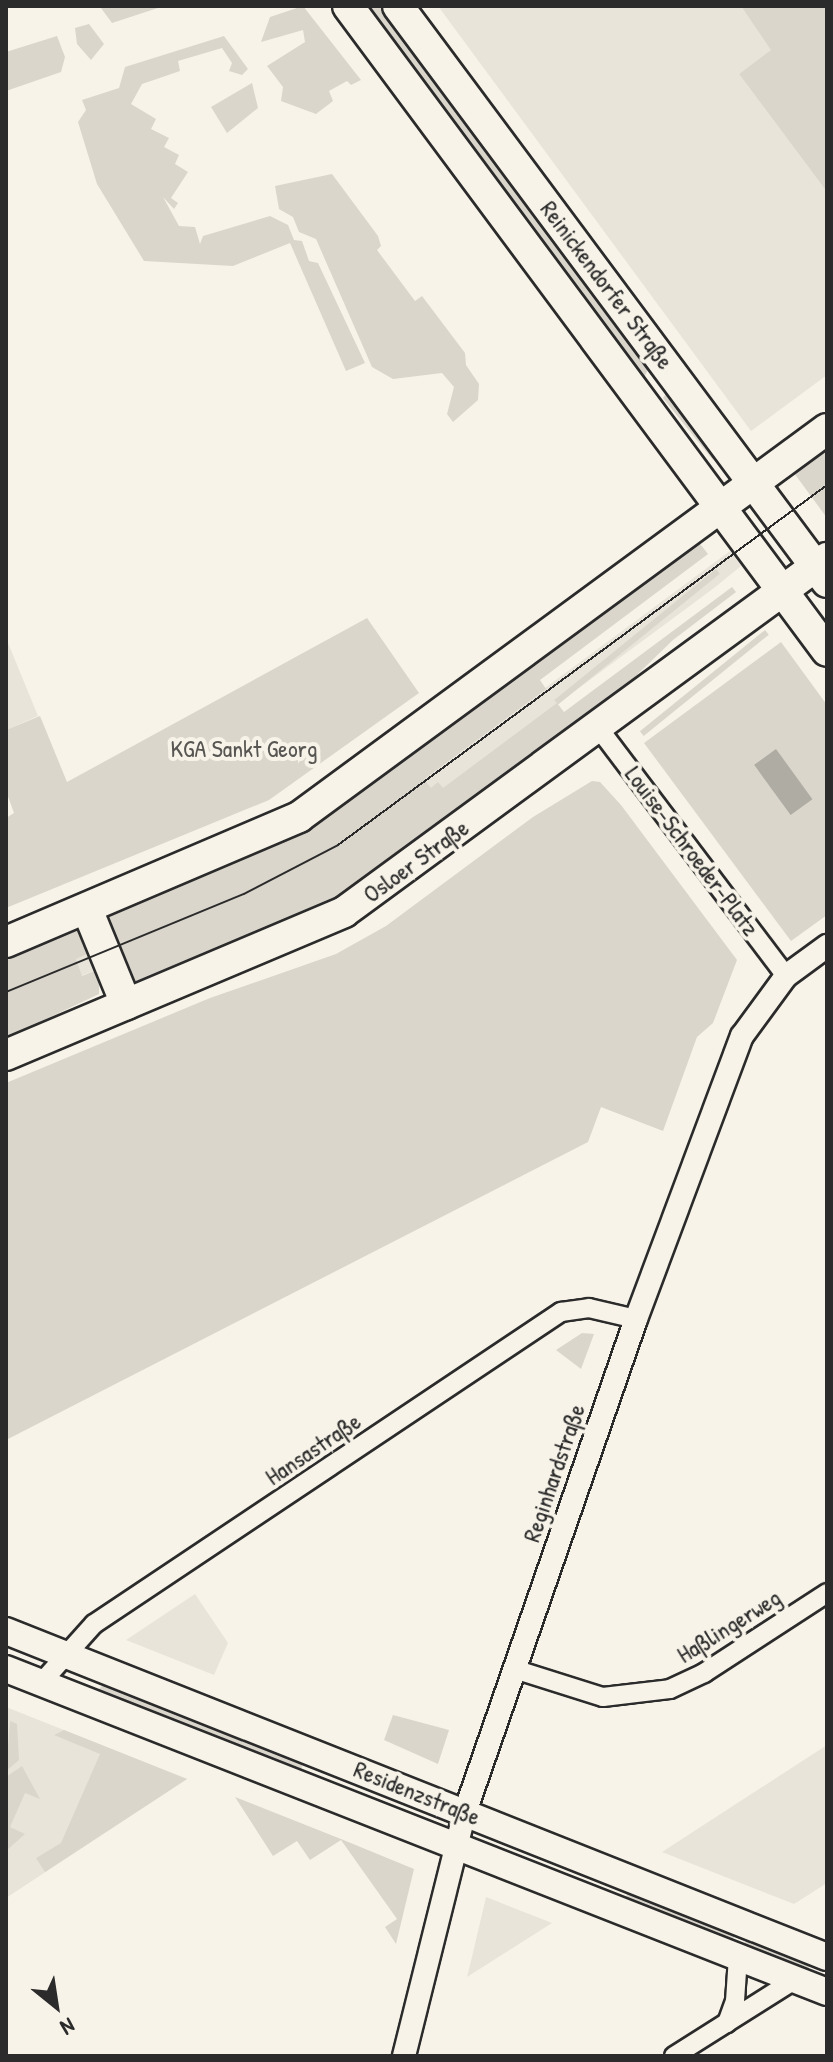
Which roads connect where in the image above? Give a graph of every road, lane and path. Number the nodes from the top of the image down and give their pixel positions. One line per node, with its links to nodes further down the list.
1 (348, 6): 5 (main road, Reinickendorfer Straße)
2 (398, 6): 4 (main road, Reinickendorfer Straße)
3 (827, 429): 4 (main road)
4 (754, 482): 5 (main road); 6 (main road, Reinickendorfer Straße)
5 (719, 507): 7 (main road); 10 (main road)
6 (823, 568): 7 (main road, Osloer Straße)
7 (781, 590): 8 (main road); 9 (main road, Osloer Straße)
8 (827, 651)
9 (597, 726): 13 (street, Louise-Schroeder-Platz); 14 (main road, Osloer Straße)
10 (87, 909): 11 (main road); 14 (main road)
11 (6, 942)
12 (827, 946): 13 (street, Reginhardstraße)
13 (786, 976): 16 (street, Reginhardstraße)
14 (126, 1004): 15 (main road, Osloer Straße)
15 (6, 1055)
16 (636, 1319): 19 (street, Hansastraße); 21 (street, Reginhardstraße)
17 (827, 1593): 21 (street, Haßlingerweg)
18 (6, 1631): 19 (main road, Residenzstraße)
19 (65, 1656): 22 (street, Hansastraße); 23 (main road, Residenzstraße)
20 (6, 1669): 22 (main road, Residenzstraße)
21 (514, 1669): 23 (street, Reginhardstraße)
22 (41, 1683): 24 (main road, Residenzstraße)
23 (465, 1812): 24 (street, Reginhardstraße); 26 (main road, Residenzstraße)
24 (454, 1846): 25 (main road, Residenzstraße); 30 (street, Reginhardstraße)
25 (738, 1957): 27 (main road, Residenzstraße); 29 (street)
26 (827, 1957)
27 (796, 1979): 28 (main road, Residenzstraße); 29 (street)
28 (827, 1992)
29 (727, 2023): 31 (street)
30 (404, 2056)
31 (674, 2056)

